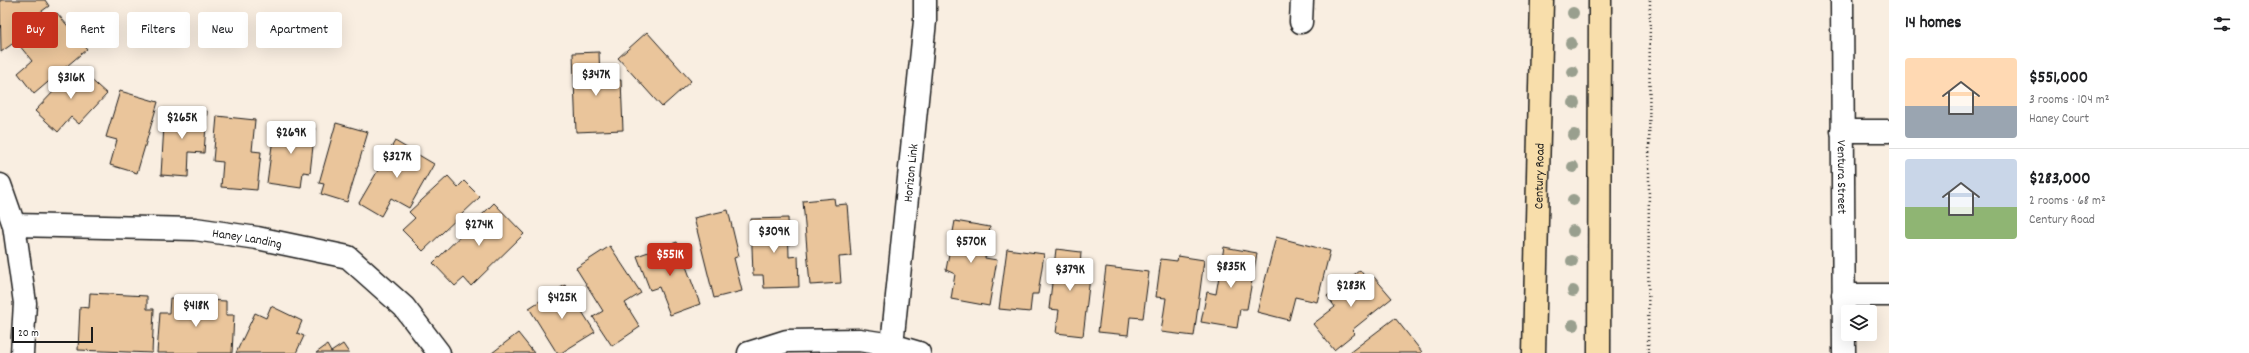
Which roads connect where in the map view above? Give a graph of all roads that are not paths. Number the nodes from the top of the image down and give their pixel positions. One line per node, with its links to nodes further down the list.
1 (925, 0): 13 (street, Horizon Link)
2 (1302, 0): 6 (street)
3 (1542, 0): 18 (main road, Century Road)
4 (1600, 0): 19 (main road)
5 (1842, 0): 7 (street, Ventura Street)
6 (1301, 22)
7 (1842, 131): 8 (street); 11 (street, Ventura Street)
8 (1889, 131)
9 (0, 184): 10 (street)
10 (14, 225): 14 (street); 15 (street, Haney Landing)
11 (1843, 295): 12 (street); 20 (street, Ventura Street)
12 (1889, 295)
13 (892, 345): 16 (street); 17 (street)
14 (22, 353)
15 (439, 353)
16 (749, 353)
17 (919, 353)
18 (1534, 353)
19 (1599, 353)
20 (1844, 353)

